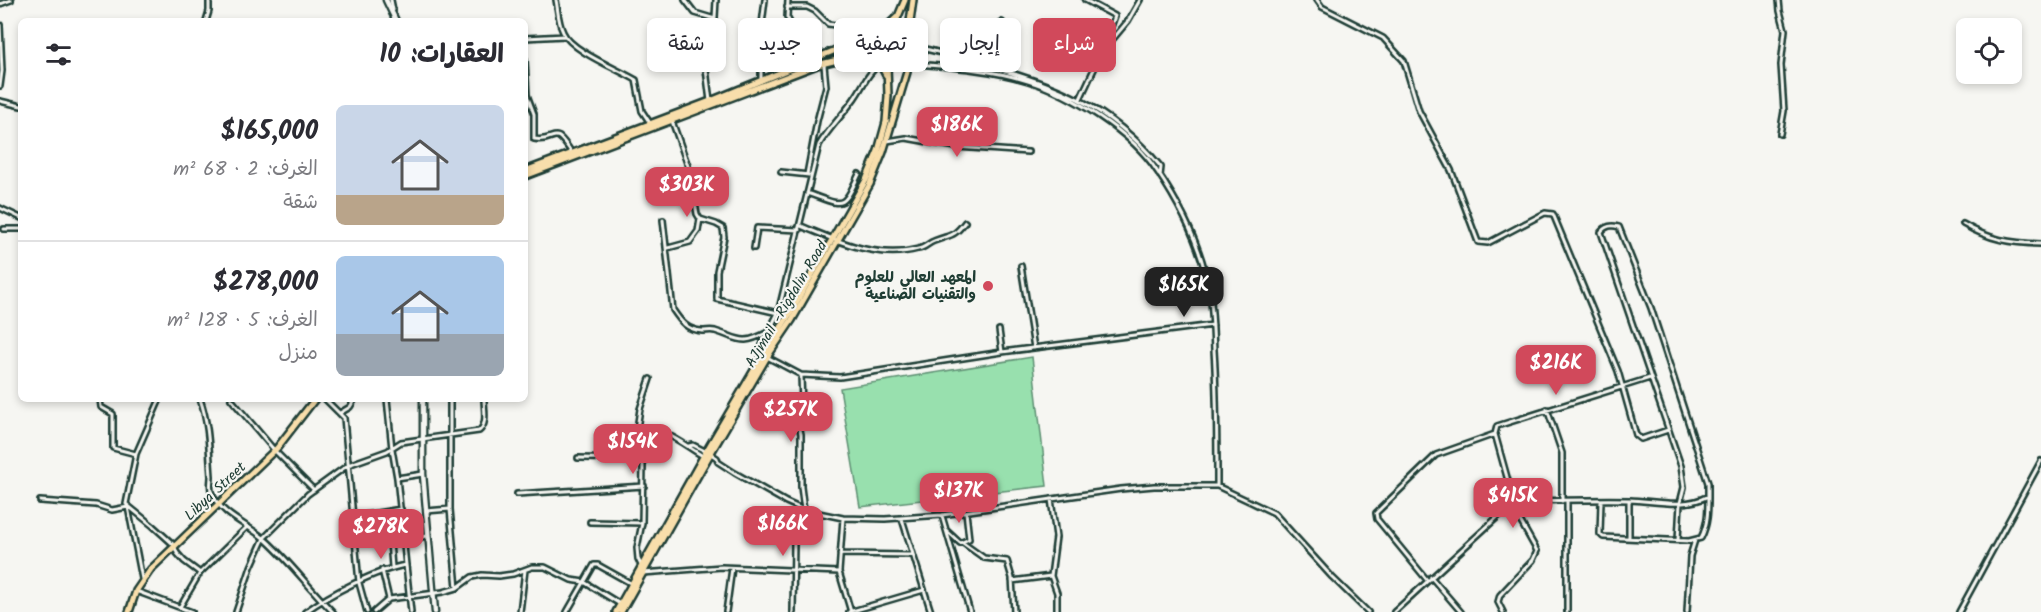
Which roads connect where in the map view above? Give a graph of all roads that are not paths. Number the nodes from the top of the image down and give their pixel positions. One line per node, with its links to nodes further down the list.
1 (11, 0): 16 (street)
2 (209, 0): 19 (street)
3 (556, 0): 29 (street)
4 (685, 0): 21 (street)
5 (716, 0): 22 (street)
6 (765, 0): 45 (street)
7 (788, 0): 17 (street)
8 (905, 0): 18 (main road)
9 (913, 0): 24 (main road)
10 (1085, 0): 15 (street)
11 (1140, 0): 28 (street)
12 (1317, 0): 89 (street)
13 (1779, 0): 54 (street)
14 (388, 1): 20 (street)
15 (1091, 1): 25 (street)
16 (0, 4)
17 (787, 7): 23 (street); 27 (street)
18 (897, 17)
19 (207, 18)
20 (395, 18)
21 (712, 18)
22 (715, 18)
23 (787, 18)
24 (911, 18)
25 (1114, 18)
26 (0, 25): 46 (street)
27 (834, 25)
28 (1116, 35)
29 (565, 36): 30 (street); 53 (street)
30 (528, 38)
31 (834, 61): 32 (main road)
32 (824, 63): 62 (street)
33 (928, 65): 43 (street)
34 (706, 72): 50 (street)
35 (784, 72): 45 (main road)
36 (792, 72): 52 (main road)
37 (870, 72): 62 (street)
38 (884, 72): 44 (main road)
39 (887, 72): 44 (main road, AJjmail -Rigdalin Road)
40 (907, 72): 55 (main road, AJjmail -Rigdalin Road)
41 (1008, 72): 43 (street)
42 (1093, 72): 48 (street)
43 (1030, 79): 48 (street); 63 (street)
44 (888, 80): 74 (main road, AJjmail -Rigdalin Road)
45 (761, 81): 50 (main road)
46 (0, 86)
47 (528, 98): 57 (street)
48 (1080, 99): 63 (street)
49 (0, 101): 51 (street)
50 (710, 101): 53 (main road)
51 (18, 105)
52 (672, 120): 61 (main road); 67 (street)
53 (650, 123): 57 (main road)
54 (1779, 134)
55 (886, 141): 56 (street); 74 (main road, AJjmail -Rigdalin Road)
56 (1028, 152)
57 (572, 153): 58 (main road)
58 (528, 170)
59 (781, 172): 62 (street)
60 (859, 174): 64 (street)
61 (528, 175)
62 (809, 175): 64 (street)
63 (1160, 176): 80 (street)
64 (807, 193): 71 (street)
65 (0, 208): 66 (street)
66 (18, 217)
67 (700, 219): 76 (street); 79 (street)
68 (663, 220): 76 (street)
69 (965, 222): 74 (street)
70 (1963, 224): 75 (street)
71 (800, 228): 74 (street); 77 (street); 79 (street)
72 (4, 229): 73 (street)
73 (18, 229)
74 (836, 240): 85 (main road, AJjmail -Rigdalin Road)
75 (2041, 243)
76 (667, 248): 82 (street)
77 (754, 248)
78 (1021, 266): 83 (street)
79 (778, 313): 82 (street)
80 (1213, 325): 83 (street); 119 (street)
81 (999, 330): 84 (street)
82 (769, 332): 85 (street)
83 (1034, 348): 84 (street)
84 (1002, 352): 86 (street)
85 (765, 356): 86 (street); 111 (main road, AJjmail -Rigdalin Road)
86 (801, 375): 135 (street)
87 (1650, 378): 89 (street); 103 (street); 122 (street)
88 (650, 379): 105 (street)
89 (1623, 387): 101 (street); 103 (street)
90 (100, 402): 110 (street)
91 (159, 402): 110 (street)
92 (201, 402): 131 (street)
93 (234, 402): 109 (street)
94 (313, 402): 109 (main road, Libya Street)
95 (328, 402): 102 (street)
96 (353, 402): 102 (street)
97 (387, 402): 108 (street)
98 (423, 402): 107 (street)
99 (450, 402): 106 (street)
100 (484, 402): 106 (street)
101 (1547, 409): 104 (street); 127 (street)
102 (340, 413): 115 (street)
103 (1668, 430): 130 (street)
104 (1495, 434): 126 (street); 170 (street)
105 (636, 435): 111 (street); 113 (street)
106 (450, 436): 107 (street); 134 (street)
107 (423, 438): 108 (street); 116 (street)
108 (392, 449): 115 (street); 117 (street)
109 (275, 451): 120 (street); 131 (main road, Libya Street)
110 (136, 454): 132 (street)
111 (707, 455): 135 (street); 162 (main road, AJjmail -Rigdalin Road)
112 (578, 458): 113 (street)
113 (641, 459): 118 (street)
114 (2041, 461): 211 (street)
115 (348, 465): 120 (street); 140 (street)
116 (423, 474): 117 (street); 136 (street)
117 (397, 478): 133 (street)
118 (644, 486): 121 (street); 144 (street)
119 (1217, 486): 123 (street); 205 (street)
120 (314, 490): 149 (street)
121 (517, 494)
122 (1708, 496): 130 (street); 152 (street)
123 (1050, 499): 138 (street); 168 (street)
124 (1629, 500): 129 (street); 130 (street); 148 (street)
125 (40, 501): 132 (street)
126 (1515, 501): 127 (street); 169 (street); 208 (street)
127 (1562, 501): 128 (street)
128 (1567, 501): 129 (street); 209 (street)
129 (1602, 501): 148 (street)
130 (1680, 503): 151 (street)
131 (219, 504): 145 (street); 156 (main road, Libya Street)
132 (128, 507): 156 (street); 171 (street)
133 (400, 509): 140 (street); 150 (street)
134 (450, 509): 136 (street); 176 (street)
135 (804, 510): 137 (street)
136 (426, 511): 147 (street)
137 (810, 512): 141 (street); 165 (street)
138 (966, 512): 139 (street); 155 (street)
139 (942, 515): 142 (street); 146 (street)
140 (353, 517): 153 (street)
141 (843, 518): 142 (street); 157 (street)
142 (902, 519): 158 (street)
143 (590, 522): 144 (street)
144 (642, 523): 162 (street)
145 (247, 527): 149 (street); 167 (street)
146 (946, 530): 155 (street); 202 (street)
147 (427, 536): 150 (street); 179 (street)
148 (1629, 537): 151 (street)
149 (264, 538): 182 (street); 187 (street)
150 (404, 539): 154 (street); 159 (street)
151 (1678, 540): 152 (street)
152 (1695, 540): 210 (street)
153 (355, 542): 154 (street); 174 (street)
154 (390, 542): 160 (street)
155 (963, 543): 172 (street)
156 (174, 545): 167 (street); 171 (main road, Libya Street)
157 (840, 554): 158 (street); 166 (street)
158 (913, 555): 177 (street)
159 (406, 564): 160 (street); 180 (street)
160 (392, 567): 163 (street)
161 (732, 568): 162 (street); 165 (street); 198 (street)
162 (643, 569): 175 (main road, AJjmail -Rigdalin Road); 197 (main road, AJjmail -Rigdalin Road)
163 (382, 570): 174 (street); 181 (street)
164 (525, 570): 173 (street); 176 (street); 194 (street)
165 (793, 571): 166 (street); 199 (street)
166 (839, 572): 200 (street)
167 (200, 573): 184 (street)
168 (1051, 576): 172 (street); 204 (street)
169 (1431, 577): 170 (street); 207 (street)
170 (1427, 580): 206 (street)
171 (143, 581): 178 (main road, Libya Street)
172 (1012, 581): 203 (street)
173 (584, 582): 175 (street); 183 (street); 195 (street)
174 (359, 583): 182 (street); 190 (street)
175 (632, 584): 183 (main road, AJjmail -Rigdalin Road)
176 (457, 588): 179 (street)
177 (924, 590): 200 (street); 201 (street)
178 (136, 591): 184 (street); 185 (main road, Libya Street)
179 (432, 593): 180 (street); 193 (street)
180 (410, 596): 181 (street); 192 (street)
181 (389, 599): 191 (street)
182 (321, 600): 188 (street); 189 (street)
183 (620, 604): 196 (main road, AJjmail -Rigdalin Road)
184 (180, 607): 186 (street)
185 (131, 612)
186 (192, 612)
187 (236, 612)
188 (305, 612)
189 (333, 612)
190 (367, 612)
191 (374, 612)
192 (411, 612)
193 (435, 612)
194 (520, 612)
195 (567, 612)
196 (616, 612)
197 (621, 612)
198 (726, 612)
199 (793, 612)
200 (850, 612)
201 (931, 612)
202 (970, 612)
203 (1014, 612)
204 (1057, 612)
205 (1368, 612)
206 (1394, 612)
207 (1461, 612)
208 (1503, 612)
209 (1567, 612)
210 (1687, 612)
211 (1959, 612)

